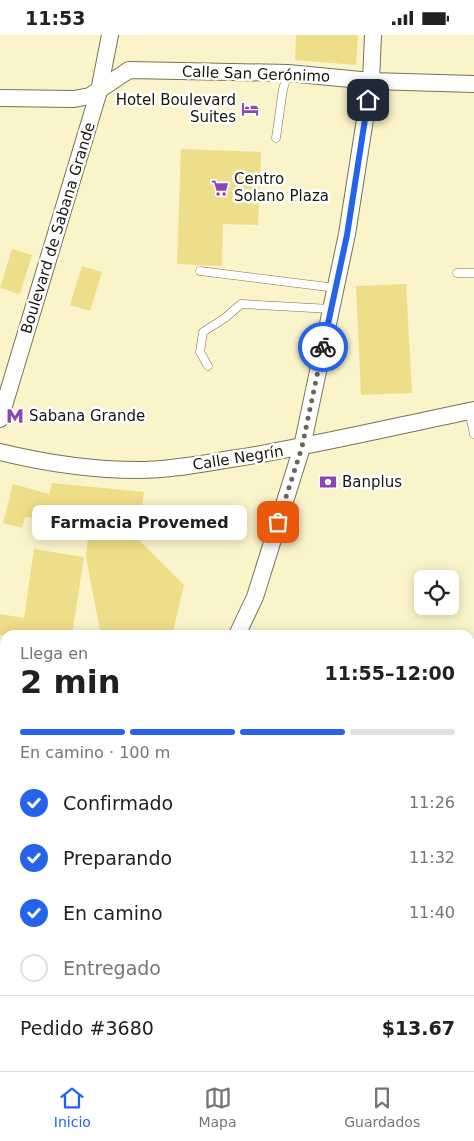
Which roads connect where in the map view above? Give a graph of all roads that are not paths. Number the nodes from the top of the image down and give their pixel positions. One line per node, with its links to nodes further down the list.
1 (110, 35): 6 (street, Boulevard de Sabana Grande)
2 (373, 35): 4 (street)
3 (288, 73): 4 (street, Calle San Gerónimo); 6 (street, Calle San Gerónimo); 8 (lane)
4 (371, 81): 5 (street, Calle San Gerónimo); 12 (street)
5 (474, 84)
6 (99, 91): 7 (street); 16 (street, Boulevard de Sabana Grande)
7 (0, 98)
8 (276, 138)
9 (200, 271): 12 (lane)
10 (457, 273): 11 (lane)
11 (474, 273)
12 (336, 288): 13 (street)
13 (332, 309): 14 (lane); 18 (street)
14 (208, 366)
15 (472, 411): 17 (lane); 18 (street, Calle Negrín)
16 (0, 419)
17 (474, 434)
18 (302, 447): 19 (street, Calle Negrín); 20 (street)
19 (0, 452)
20 (239, 630)

